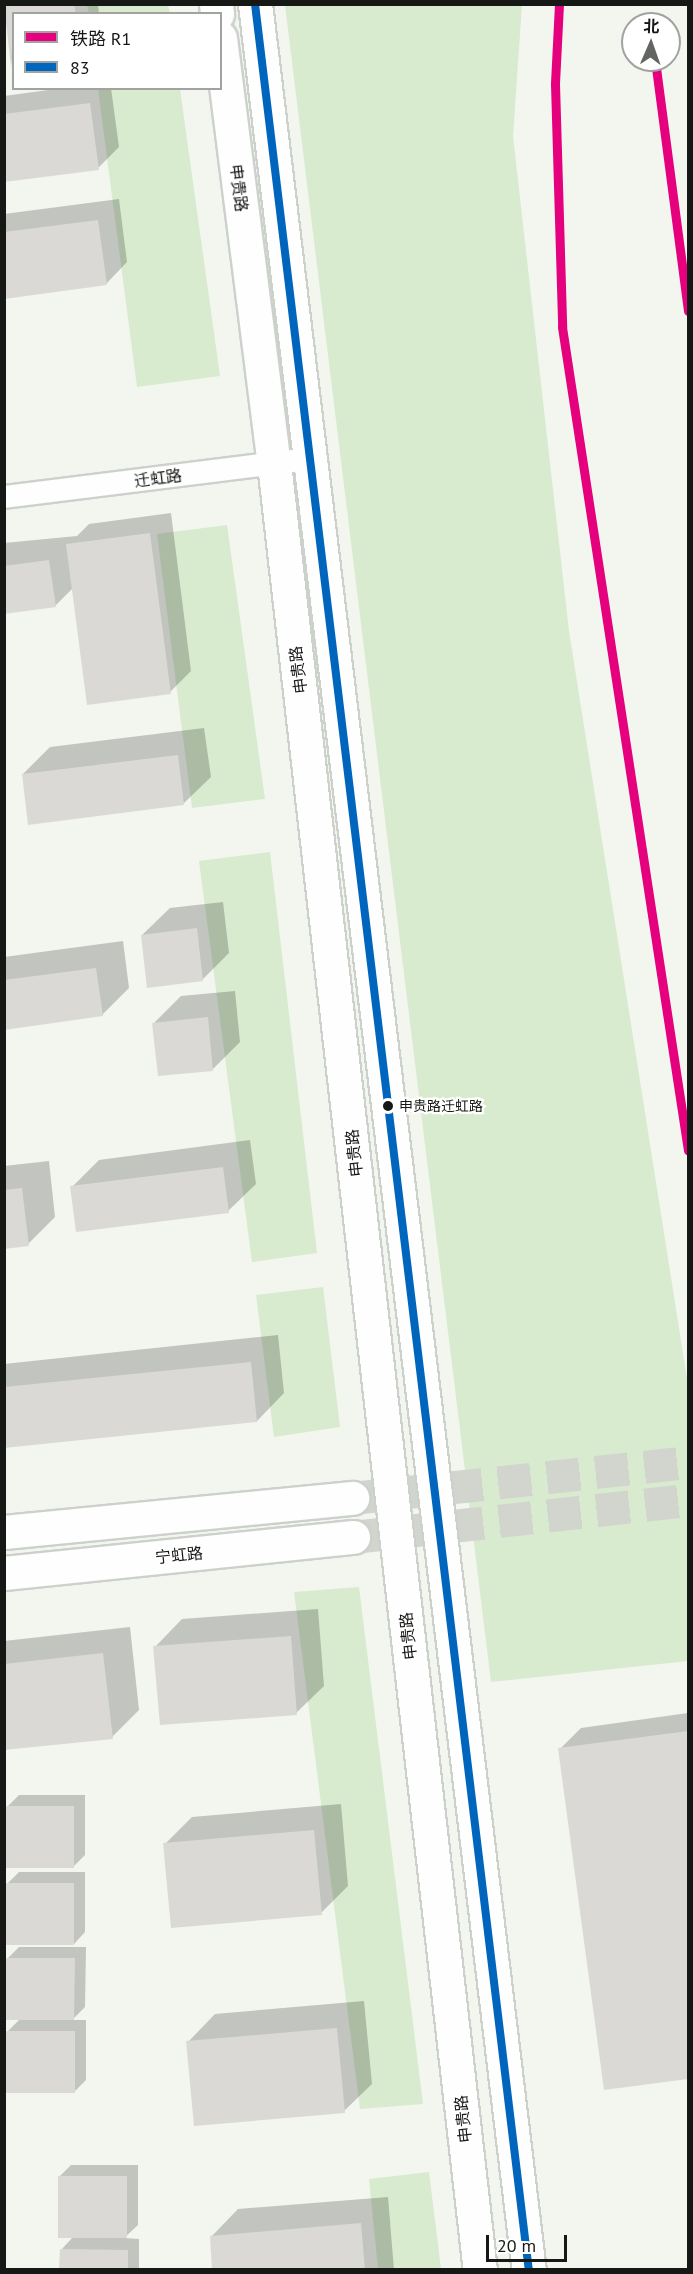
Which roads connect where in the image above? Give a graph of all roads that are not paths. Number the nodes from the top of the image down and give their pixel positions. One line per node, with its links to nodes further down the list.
1 (255, 4): 3 (main road)
2 (222, 54): 4 (main road, 申贵路)
3 (311, 459): 4 (street, 迁虹路); 11 (main road)
4 (274, 463): 5 (street, 迁虹路); 10 (main road, 申贵路)
5 (4, 497)
6 (352, 1498): 7 (main road)
7 (4, 1532)
8 (353, 1537): 9 (main road, 宁虹路)
9 (4, 1573)
10 (480, 2270)
11 (529, 2270)

